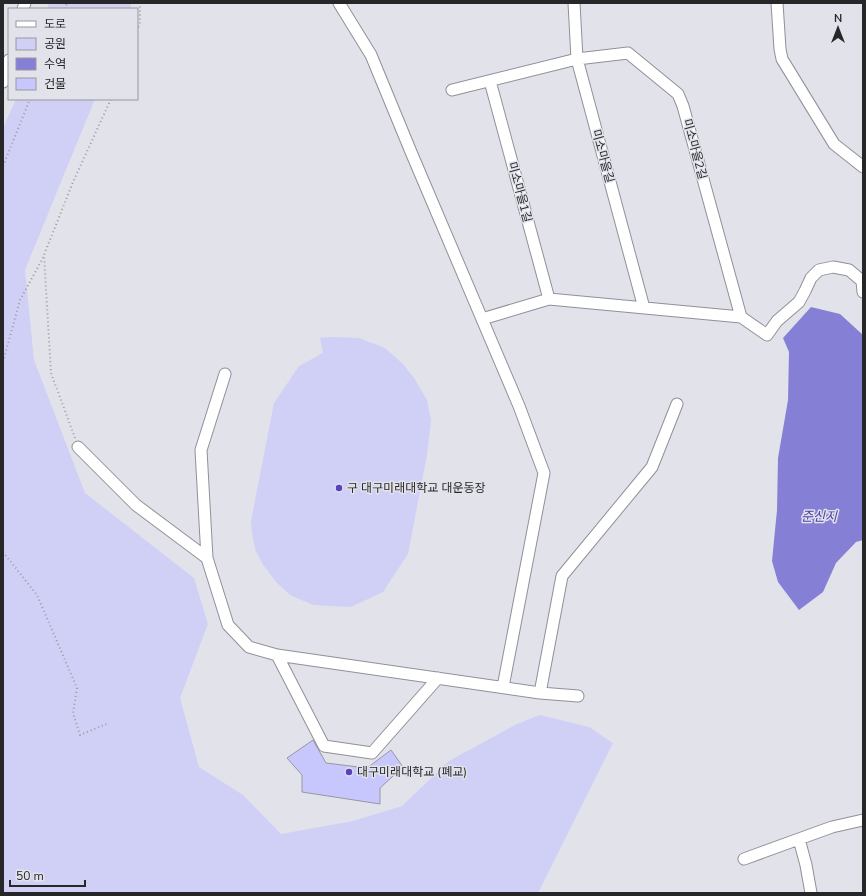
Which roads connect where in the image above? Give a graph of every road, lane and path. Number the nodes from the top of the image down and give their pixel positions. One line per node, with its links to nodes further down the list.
1 (140, 3): 5 (path)
2 (340, 3): 20 (street)
3 (574, 3): 6 (street, 미소마을길)
4 (777, 3): 14 (street)
5 (138, 28)
6 (577, 60): 8 (street); 18 (street, 미소마을길); 19 (street, 미소마을2길)
7 (8, 64): 9 (street)
8 (490, 81): 10 (street); 17 (street, 미소마을1길)
9 (3, 82)
10 (452, 90)
11 (30, 100): 13 (path)
12 (111, 100): 15 (path)
13 (3, 166)
14 (863, 166)
15 (44, 255): 21 (path); 24 (path)
16 (862, 284): 19 (street)
17 (549, 299): 18 (street); 20 (street)
18 (644, 308): 19 (street)
19 (741, 317)
20 (482, 319): 29 (street)
21 (3, 362)
22 (225, 374): 26 (street)
23 (676, 404): 30 (street)
24 (78, 447): 26 (street)
25 (3, 552): 32 (path)
26 (207, 558): 27 (street)
27 (277, 655): 28 (street); 28 (street)
28 (438, 678): 29 (street)
29 (503, 687): 30 (street)
30 (540, 693): 31 (street)
31 (578, 696)
32 (109, 723)
33 (863, 820): 34 (street)
34 (799, 839): 35 (street); 36 (street)
35 (744, 859)
36 (811, 893)

